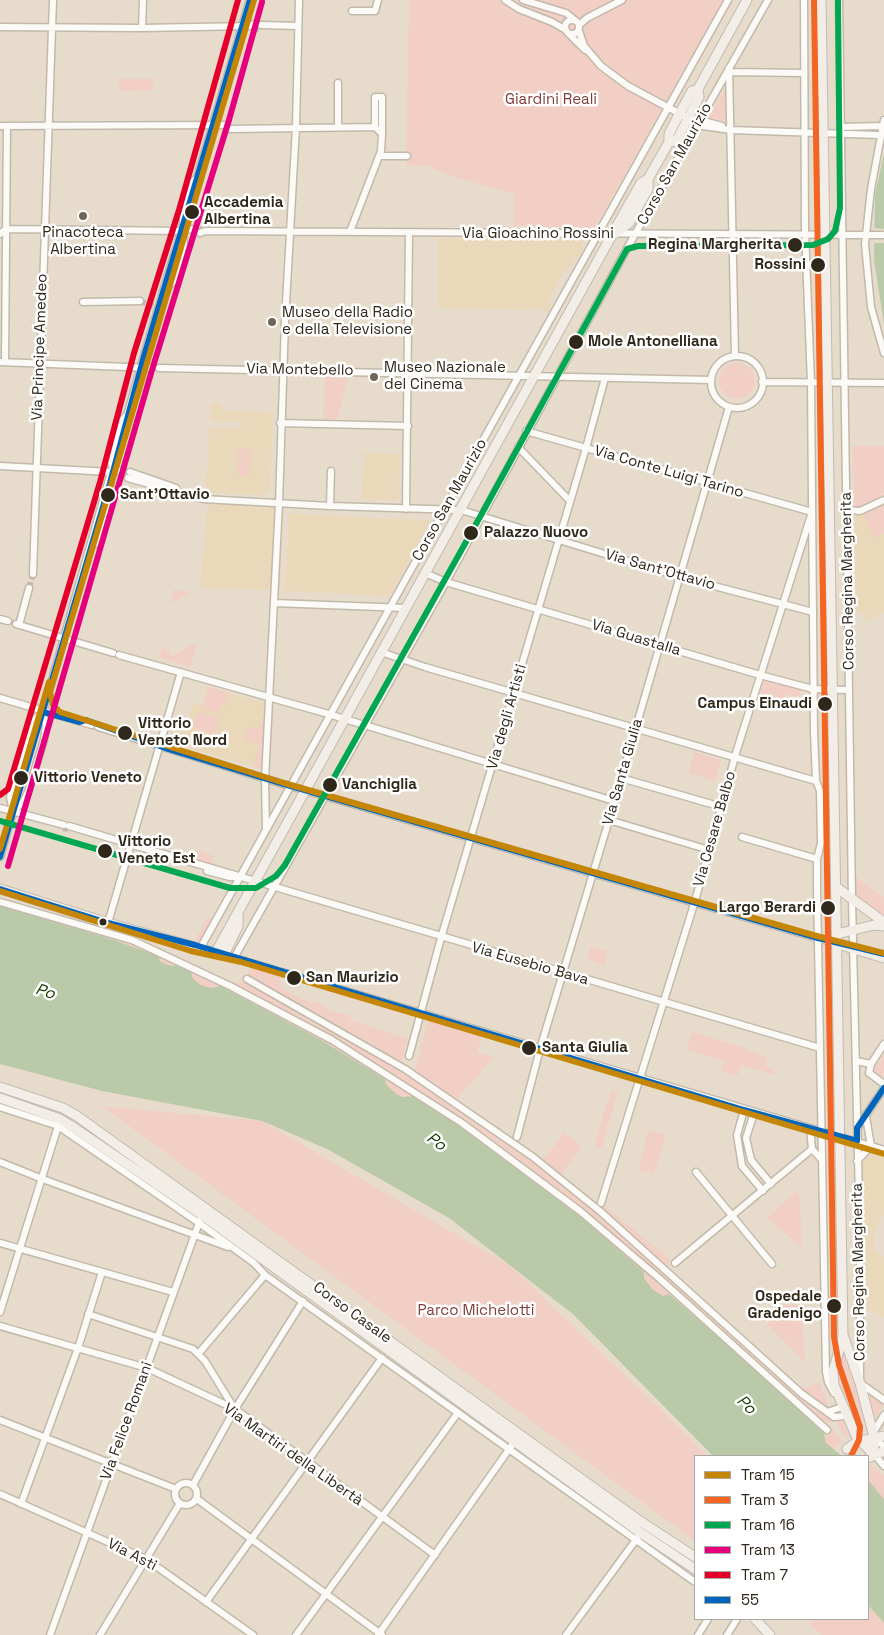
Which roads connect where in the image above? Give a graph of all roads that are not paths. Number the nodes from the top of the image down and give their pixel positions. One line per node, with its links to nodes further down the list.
1 (54, 0): 20 (street, Via Principe Amedeo)
2 (143, 0): 21 (street)
3 (250, 0): 16 (street)
4 (299, 0): 17 (street)
5 (378, 0): 15 (street)
6 (505, 0): 22 (street)
7 (523, 0): 18 (street)
8 (622, 0): 18 (street)
9 (728, 0): 28 (street, Corso San Maurizio)
10 (747, 0): 27 (main road, Corso San Maurizio)
11 (768, 0): 24 (street, Corso San Maurizio)
12 (804, 0): 25 (street, Corso Regina Margherita)
13 (821, 0): 43 (main road, Corso Regina Margherita)
14 (839, 0): 41 (street, Corso Regina Margherita)
15 (352, 11)
16 (255, 26): 17 (street); 21 (street); 36 (street)
17 (298, 26): 37 (street)
18 (578, 26): 22 (street); 22 (street); 23 (street)
19 (0, 27): 20 (street)
20 (53, 27): 21 (street); 35 (street, Via Principe Amedeo)
21 (142, 28)
22 (568, 32): 23 (street)
23 (590, 53): 28 (street)
24 (730, 70): 25 (street); 31 (street, Corso San Maurizio); 40 (street)
25 (804, 73): 42 (street, Corso Regina Margherita)
26 (338, 83): 38 (street)
27 (698, 89): 29 (main road, Corso San Maurizio); 30 (main road, Corso San Maurizio)
28 (667, 108): 29 (street); 59 (street, Corso San Maurizio)
29 (679, 114): 30 (street); 46 (main road, Corso San Maurizio)
30 (688, 118): 31 (street); 46 (main road, Corso San Maurizio)
31 (698, 122): 40 (street); 64 (street, Corso San Maurizio)
32 (883, 123): 41 (street); 45 (street)
33 (0, 126): 34 (street)
34 (8, 127): 35 (street); 49 (street)
35 (47, 127): 36 (street); 52 (street, Via Principe Amedeo)
36 (225, 127): 37 (street); 54 (street)
37 (296, 127): 38 (street); 56 (street)
38 (338, 127): 39 (street)
39 (375, 127): 44 (street); 44 (street)
40 (731, 128): 42 (street); 61 (street)
41 (842, 130): 43 (street); 45 (street); 65 (street, Corso Regina Margherita)
42 (805, 132): 43 (street); 62 (street, Corso Regina Margherita)
43 (823, 133): 63 (main road, Corso Regina Margherita)
44 (382, 134): 47 (street)
45 (879, 134): 66 (street)
46 (669, 142): 60 (main road, Corso San Maurizio)
47 (380, 156): 48 (street); 53 (street)
48 (406, 156)
49 (4, 172): 51 (street)
50 (0, 222): 51 (street)
51 (6, 229): 52 (street); 58 (street); 68 (street)
52 (45, 229): 54 (street); 76 (street, Via Principe Amedeo)
53 (351, 229)
54 (186, 231): 72 (street)
55 (202, 231): 56 (street, Via Gioachino Rossini)
56 (289, 232): 57 (street, Via Gioachino Rossini); 78 (street)
57 (409, 233): 59 (street, Via Gioachino Rossini); 79 (street)
58 (0, 234)
59 (597, 234): 60 (street, Via Gioachino Rossini); 80 (street, Corso San Maurizio)
60 (614, 234): 64 (street, Via Gioachino Rossini); 81 (main road, Corso San Maurizio)
61 (732, 234): 62 (street, Via Gioachino Rossini); 64 (street, Via Gioachino Rossini); 74 (street)
62 (805, 234): 63 (street, Via Gioachino Rossini); 88 (street, Corso Regina Margherita)
63 (825, 234): 65 (street, Via Gioachino Rossini); 86 (main road, Corso Regina Margherita)
64 (635, 235): 82 (street, Corso San Maurizio)
65 (843, 235): 66 (street, Via Gioachino Rossini); 87 (street, Corso Regina Margherita)
66 (868, 235): 67 (street, Via Gioachino Rossini); 73 (street)
67 (884, 235)
68 (3, 285): 75 (street)
69 (140, 301): 70 (street)
70 (83, 302)
71 (153, 306): 72 (street)
72 (160, 308): 77 (street)
73 (884, 353)
74 (736, 356): 84 (street); 85 (street)
75 (3, 362): 76 (street, Via Montebello)
76 (40, 363): 77 (street, Via Montebello); 97 (street, Via Principe Amedeo)
77 (141, 367): 78 (street, Via Montebello); 98 (street)
78 (282, 370): 79 (street, Via Montebello); 91 (street)
79 (408, 373): 80 (street, Via Montebello); 92 (street)
80 (519, 376): 81 (street, Via Montebello); 106 (street, Corso San Maurizio)
81 (535, 376): 82 (street, Via Montebello); 107 (main road, Corso San Maurizio)
82 (558, 376): 83 (street, Via Montebello); 93 (street, Corso San Maurizio)
83 (605, 378): 84 (street, Via Montebello); 95 (street, Via degli Artisti)
84 (711, 380): 90 (street)
85 (762, 382): 88 (street); 90 (street)
86 (828, 382): 87 (street); 88 (street); 132 (main road, Corso Regina Margherita)
87 (845, 382): 89 (street); 108 (street, Corso Regina Margherita)
88 (811, 383): 109 (street, Corso Regina Margherita)
89 (884, 383)
90 (729, 406): 100 (street, Via Santa Giulia)
91 (280, 423): 92 (street); 103 (street)
92 (408, 426): 105 (street)
93 (526, 432): 94 (street, Corso San Maurizio); 95 (street, Via Conte Luigi Tarino)
94 (518, 447): 102 (street); 110 (street, Corso San Maurizio)
95 (586, 448): 100 (street, Via Conte Luigi Tarino); 102 (street, Via degli Artisti)
96 (0, 466): 97 (street)
97 (36, 467): 98 (street); 113 (street, Via Principe Amedeo)
98 (113, 471): 103 (street, Via Sant'Ottavio); 125 (street)
99 (331, 471): 104 (street)
100 (706, 483): 109 (street, Via Conte Luigi Tarino); 114 (street, Via Santa Giulia)
101 (884, 500): 108 (street)
102 (570, 501): 111 (street, Via degli Artisti)
103 (279, 503): 104 (street, Via Sant'Ottavio); 117 (street)
104 (330, 506): 105 (street, Via Sant'Ottavio)
105 (406, 509): 106 (street, Via Sant'Ottavio)
106 (445, 510): 107 (street, Via Sant'Ottavio); 119 (street, Corso San Maurizio)
107 (461, 510): 110 (street, Via Sant'Ottavio); 112 (main road, Corso San Maurizio)
108 (847, 510): 133 (street, Corso Regina Margherita)
109 (812, 512): 118 (street, Via Cesare Balbo); 122 (street, Corso Regina Margherita)
110 (481, 517): 111 (street, Via Sant'Ottavio); 115 (street, Corso San Maurizio)
111 (559, 540): 114 (street, Via Sant'Ottavio); 121 (street, Via degli Artisti)
112 (425, 572): 115 (street, Via Guastalla); 120 (main road, Corso San Maurizio)
113 (33, 574)
114 (680, 577): 118 (street, Via Sant'Ottavio); 126 (street, Via Santa Giulia)
115 (446, 582): 121 (street, Via Guastalla); 128 (street, Corso San Maurizio)
116 (29, 588): 125 (street)
117 (274, 603): 119 (street); 135 (street)
118 (782, 604): 122 (street, Via Sant'Ottavio); 130 (street, Via Cesare Balbo)
119 (389, 607): 120 (street); 138 (street, Corso San Maurizio)
120 (405, 608): 127 (main road, Corso San Maurizio)
121 (538, 609): 126 (street, Via Guastalla); 134 (street, Via degli Artisti)
122 (812, 612): 131 (street, Corso Regina Margherita)
123 (0, 619): 124 (street)
124 (8, 621)
125 (64, 638): 129 (street); 137 (street)
126 (659, 646): 130 (street, Via Guastalla); 141 (street, Via Santa Giulia)
127 (381, 652): 128 (street); 139 (main road, Corso San Maurizio)
128 (402, 660): 134 (street); 140 (street, Corso San Maurizio)
129 (181, 672): 135 (street); 142 (street)
130 (760, 675): 131 (street, Via Guastalla); 143 (street, Via Cesare Balbo)
131 (813, 690): 132 (street, Via Guastalla); 147 (street, Corso Regina Margherita)
132 (833, 690): 133 (street, Via Guastalla); 167 (main road, Corso Regina Margherita)
133 (849, 690): 169 (street, Corso Regina Margherita)
134 (514, 693): 141 (street); 144 (street, Via degli Artisti)
135 (269, 697): 138 (street); 145 (street)
136 (0, 698): 137 (street)
137 (43, 712): 142 (street); 154 (street); 154 (street)
138 (330, 715): 139 (street); 148 (street, Corso San Maurizio)
139 (344, 719): 140 (street); 149 (main road, Corso San Maurizio)
140 (365, 725): 144 (street); 150 (street, Corso San Maurizio)
141 (635, 729): 143 (street); 146 (street, Via Santa Giulia)
142 (161, 746): 145 (street); 159 (street)
143 (734, 758): 147 (street); 152 (street, Via Cesare Balbo)
144 (493, 765): 151 (street); 157 (street, Via degli Artisti)
145 (265, 778): 148 (street); 156 (street)
146 (620, 778): 151 (street, Via Santa Giulia); 152 (street)
147 (816, 781): 162 (street, Corso Regina Margherita)
148 (291, 786): 149 (street); 156 (street, Corso San Maurizio)
149 (304, 789): 150 (street); 165 (main road, Corso San Maurizio)
150 (325, 795): 157 (street); 166 (street, Corso San Maurizio)
151 (614, 801): 155 (street, Via Santa Giulia)
152 (722, 807): 160 (street, Via Cesare Balbo)
153 (0, 808): 154 (street, Via Eusebio Bava)
154 (13, 812): 159 (street, Via Eusebio Bava); 161 (street)
155 (609, 820): 160 (street); 163 (street, Via Santa Giulia)
156 (266, 830): 164 (street, Corso San Maurizio)
157 (472, 837): 163 (street); 177 (street, Via degli Artisti)
158 (742, 837): 162 (street)
159 (131, 846): 164 (street, Via Eusebio Bava); 173 (street)
160 (709, 850): 171 (street, Via Cesare Balbo)
161 (0, 856)
162 (817, 859): 178 (street, Corso Regina Margherita)
163 (592, 872): 171 (street); 185 (street, Via Santa Giulia)
164 (240, 877): 165 (street, Via Eusebio Bava); 180 (street, Corso San Maurizio)
165 (256, 882): 166 (street, Via Eusebio Bava); 182 (main road, Corso San Maurizio)
166 (274, 888): 177 (street, Via Eusebio Bava); 183 (street, Corso San Maurizio)
167 (836, 888): 169 (main road); 176 (main road, Corso Regina Margherita)
168 (0, 890): 173 (main road)
169 (852, 900): 172 (main road); 175 (street, Corso Regina Margherita)
170 (0, 902): 258 (street)
171 (694, 902): 178 (street); 187 (street, Via Cesare Balbo)
172 (884, 922)
173 (108, 923): 180 (main road)
174 (884, 926): 175 (main road)
175 (853, 929): 176 (main road); 181 (street, Corso Regina Margherita)
176 (837, 934): 178 (street); 179 (main road, Corso Regina Margherita)
177 (441, 938): 185 (street, Via Eusebio Bava); 188 (street, Via degli Artisti)
178 (818, 938): 179 (street); 190 (street, Corso Regina Margherita)
179 (838, 944): 181 (main road); 211 (main road, Corso Regina Margherita)
180 (201, 947): 182 (main road)
181 (854, 949): 184 (main road); 193 (street, Corso Regina Margherita)
182 (220, 953): 183 (street)
183 (234, 958): 188 (street)
184 (884, 958)
185 (563, 973): 187 (street, Via Eusebio Bava); 191 (street, Via Santa Giulia)
186 (247, 979): 253 (street)
187 (664, 1004): 190 (street, Via Eusebio Bava); 195 (street, Via Cesare Balbo)
188 (420, 1013): 191 (street); 192 (street, Via degli Artisti)
189 (884, 1044): 194 (street)
190 (820, 1048): 209 (street, Corso Regina Margherita)
191 (540, 1049): 195 (street); 210 (street, Via Santa Giulia)
192 (409, 1056)
193 (856, 1061): 194 (street); 207 (street, Corso Regina Margherita)
194 (871, 1064): 196 (street)
195 (641, 1078): 201 (street); 227 (street, Via Cesare Balbo)
196 (884, 1084)
197 (0, 1087): 228 (main road, Corso Casale)
198 (884, 1088): 203 (street)
199 (0, 1098): 204 (main road, Corso Casale)
200 (0, 1107): 204 (street, Corso Casale)
201 (744, 1110): 202 (street); 205 (street)
202 (754, 1113): 206 (street); 208 (street)
203 (866, 1117): 207 (street); 213 (street)
204 (59, 1123): 224 (street); 228 (main road, Corso Casale)
205 (739, 1127): 208 (street); 216 (street)
206 (810, 1128): 209 (street); 215 (street)
207 (856, 1128): 212 (street, Corso Regina Margherita)
208 (749, 1130): 214 (street)
209 (822, 1132): 211 (street); 218 (street, Corso Regina Margherita)
210 (517, 1137)
211 (840, 1137): 212 (street); 245 (main road, Corso Regina Margherita)
212 (857, 1141): 213 (street); 219 (street, Corso Regina Margherita)
213 (871, 1146): 217 (street); 219 (street, Corso Regina Margherita)
214 (748, 1149): 216 (street); 221 (street)
215 (812, 1149): 218 (street); 225 (street)
216 (739, 1150): 223 (street)
217 (884, 1150)
218 (822, 1160): 253 (street, Corso Regina Margherita)
219 (857, 1161): 250 (street, Corso Regina Margherita)
220 (0, 1162): 224 (street, Corso Casale)
221 (757, 1168): 223 (street); 225 (street)
222 (696, 1172): 229 (street)
223 (749, 1175): 226 (street)
224 (40, 1178): 230 (street, Corso Casale); 232 (street)
225 (770, 1184): 226 (street)
226 (763, 1191): 229 (street)
227 (600, 1203)
228 (202, 1215): 230 (street, Via Felice Romani); 233 (street, Corso Casale); 234 (main road, Corso Casale); 261 (main road, Corso Casale)
229 (732, 1216): 235 (street); 236 (street)
230 (194, 1236): 233 (street, Corso Casale); 239 (street, Via Felice Romani)
231 (0, 1243): 232 (street)
232 (19, 1248): 237 (street); 241 (street)
233 (234, 1249): 238 (street, Corso Casale)
234 (255, 1253): 238 (street); 261 (main road, Corso Casale)
235 (675, 1263)
236 (772, 1264)
237 (102, 1272): 239 (street); 242 (street)
238 (265, 1275): 240 (street, Corso Casale); 247 (street)
239 (173, 1292): 244 (street, Via Felice Romani)
240 (303, 1301): 248 (street, Corso Casale); 252 (street)
241 (0, 1312)
242 (88, 1314): 244 (street); 246 (street)
243 (0, 1326): 246 (street, Via Martiri della Libertà)
244 (157, 1336): 247 (street); 249 (street, Via Felice Romani)
245 (844, 1336): 250 (main road, Corso Regina Margherita); 253 (main road, Corso Regina Margherita)
246 (78, 1348): 249 (street, Via Martiri della Libertà); 259 (street)
247 (199, 1353): 252 (street)
248 (382, 1358): 254 (street, Corso Casale); 267 (street)
249 (147, 1368): 252 (street, Via Martiri della Libertà); 268 (street, Via Felice Romani)
250 (860, 1383): 251 (street); 260 (main road, Corso Regina Margherita)
251 (884, 1400)
252 (235, 1409): 267 (street, Via Martiri della Libertà); 270 (street)
253 (843, 1409): 257 (main road, Corso Regina Margherita)
254 (458, 1414): 264 (street, Corso Casale); 276 (street)
255 (884, 1415): 260 (street)
256 (0, 1420): 259 (street)
257 (852, 1429): 262 (main road, Corso Regina Margherita); 265 (main road)
258 (826, 1430)
259 (45, 1436): 268 (street); 274 (street)
260 (877, 1436): 262 (main road); 263 (street); 266 (main road, Corso Regina Margherita)
261 (517, 1438): 264 (street); 278 (main road, Corso Casale); 281 (main road, Corso Casale)
262 (859, 1441): 265 (main road); 266 (main road, Corso Regina Margherita)
263 (884, 1449): 266 (main road)
264 (509, 1450): 278 (street, Corso Casale); 280 (street)
265 (844, 1453)
266 (871, 1456): 269 (street)
267 (307, 1462): 276 (street, Via Martiri della Libertà); 279 (street)
268 (112, 1463): 271 (street); 277 (street, Via Felice Romani)
269 (884, 1466)
270 (193, 1485): 271 (street); 273 (street)
271 (176, 1489): 275 (street)
272 (0, 1494): 274 (street, Via Asti)
273 (197, 1499): 275 (street); 279 (street)
274 (21, 1504): 277 (street, Via Asti)
275 (180, 1504): 282 (street)
276 (381, 1517): 280 (street, Via Martiri della Libertà); 285 (street)
277 (85, 1532): 282 (street, Via Asti); 291 (street, Via Felice Romani)
278 (638, 1536): 283 (main road, Corso Casale); 284 (street, Corso Casale); 295 (street)
279 (250, 1540): 285 (street); 286 (street)
280 (435, 1555): 290 (street)
281 (694, 1556)
282 (146, 1559): 286 (street, Via Asti); 292 (street)
283 (694, 1568)
284 (694, 1581)
285 (324, 1594): 290 (street); 294 (street)
286 (206, 1602): 293 (street, Via Asti)
287 (707, 1620): 296 (street)
288 (736, 1620): 297 (street)
289 (757, 1620): 298 (main road)
290 (380, 1634)
291 (50, 1635)
292 (100, 1635)
293 (253, 1635)
294 (296, 1635)
295 (566, 1635)
296 (698, 1635)
297 (728, 1635)
298 (770, 1635)

